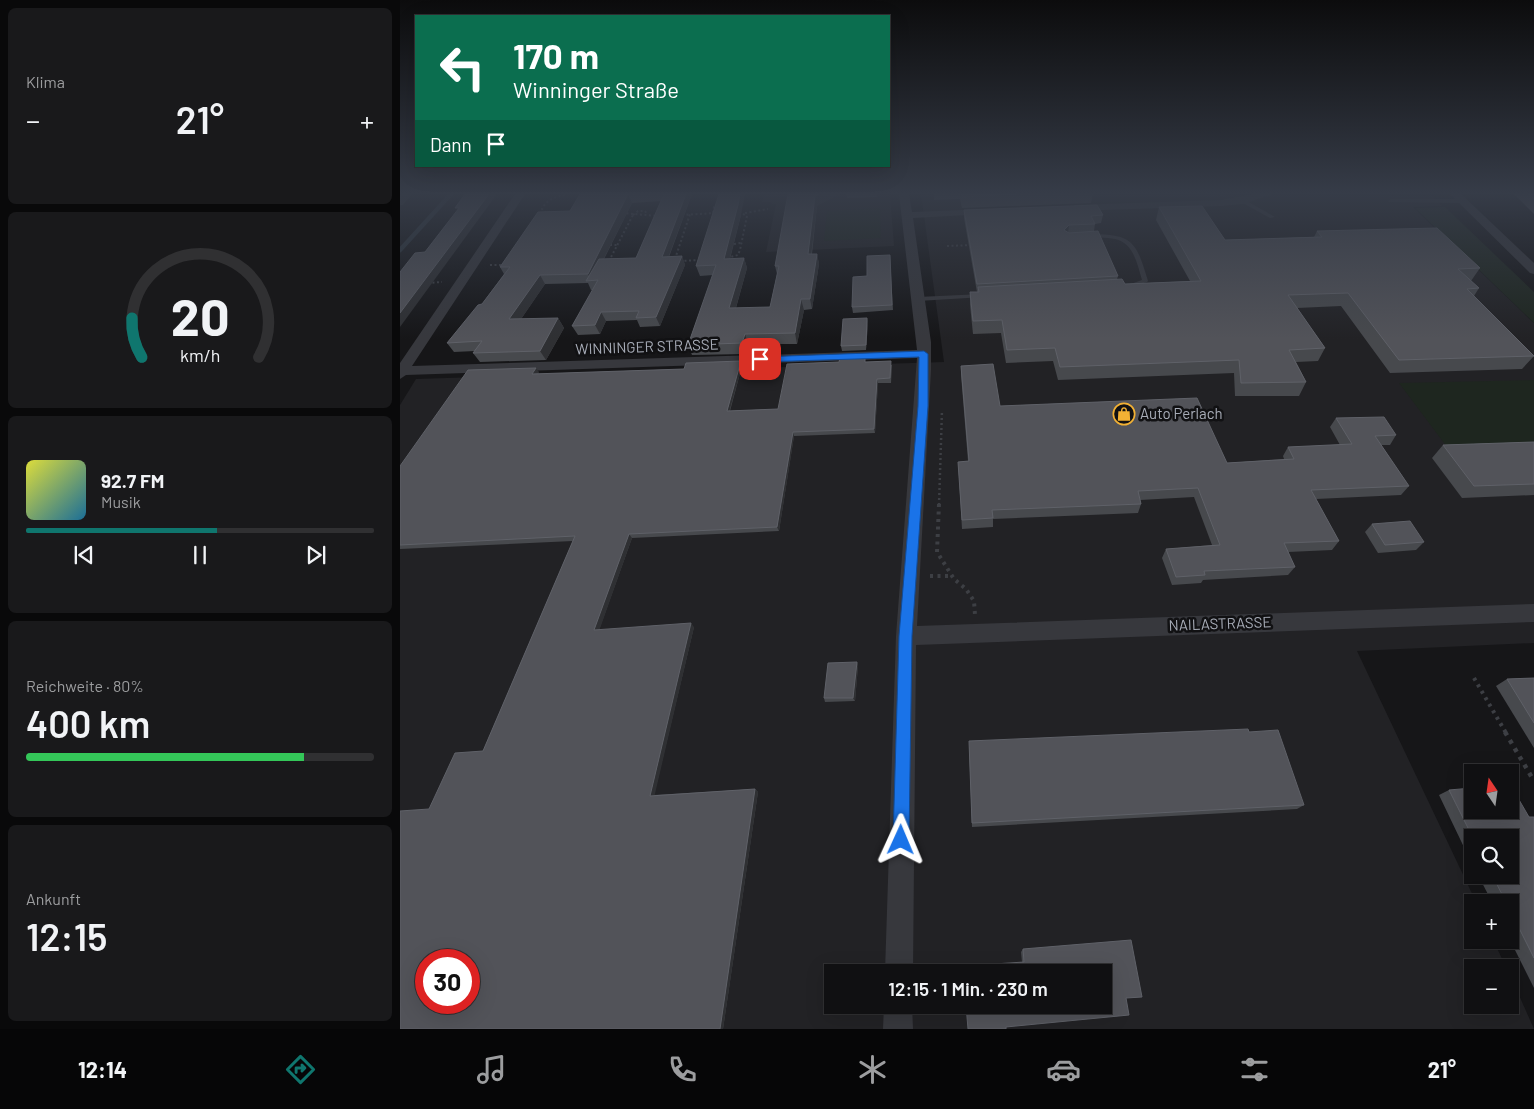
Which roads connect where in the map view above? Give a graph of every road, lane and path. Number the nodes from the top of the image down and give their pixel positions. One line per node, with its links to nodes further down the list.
1 (488, 242): 19 (street)
2 (620, 242): 11 (path)
3 (681, 242): 13 (path)
4 (911, 242): 25 (street)
5 (1128, 242): 23 (lane)
6 (1504, 242): 20 (street)
7 (741, 243): 8 (path); 15 (path)
8 (734, 244)
9 (974, 244): 14 (path)
10 (610, 245): 11 (path)
11 (619, 245): 17 (path)
12 (672, 246): 13 (path)
13 (680, 246): 16 (path)
14 (947, 246)
15 (722, 258)
16 (707, 260)
17 (618, 262)
18 (508, 265): 19 (path)
19 (472, 266): 27 (street)
20 (1534, 270)
21 (445, 282): 22 (path)
22 (423, 284)
23 (1116, 288)
24 (992, 296): 25 (lane)
25 (918, 299): 26 (street)
26 (924, 354): 27 (street, WINNINGER STRASSE); 29 (street)
27 (401, 373)
28 (1534, 613): 29 (street, NAILASTRASSE)
29 (906, 636): 32 (street)
30 (1474, 678): 31 (path)
31 (1534, 781)
32 (899, 964)
33 (898, 1014): 34 (street)
34 (898, 1029)

